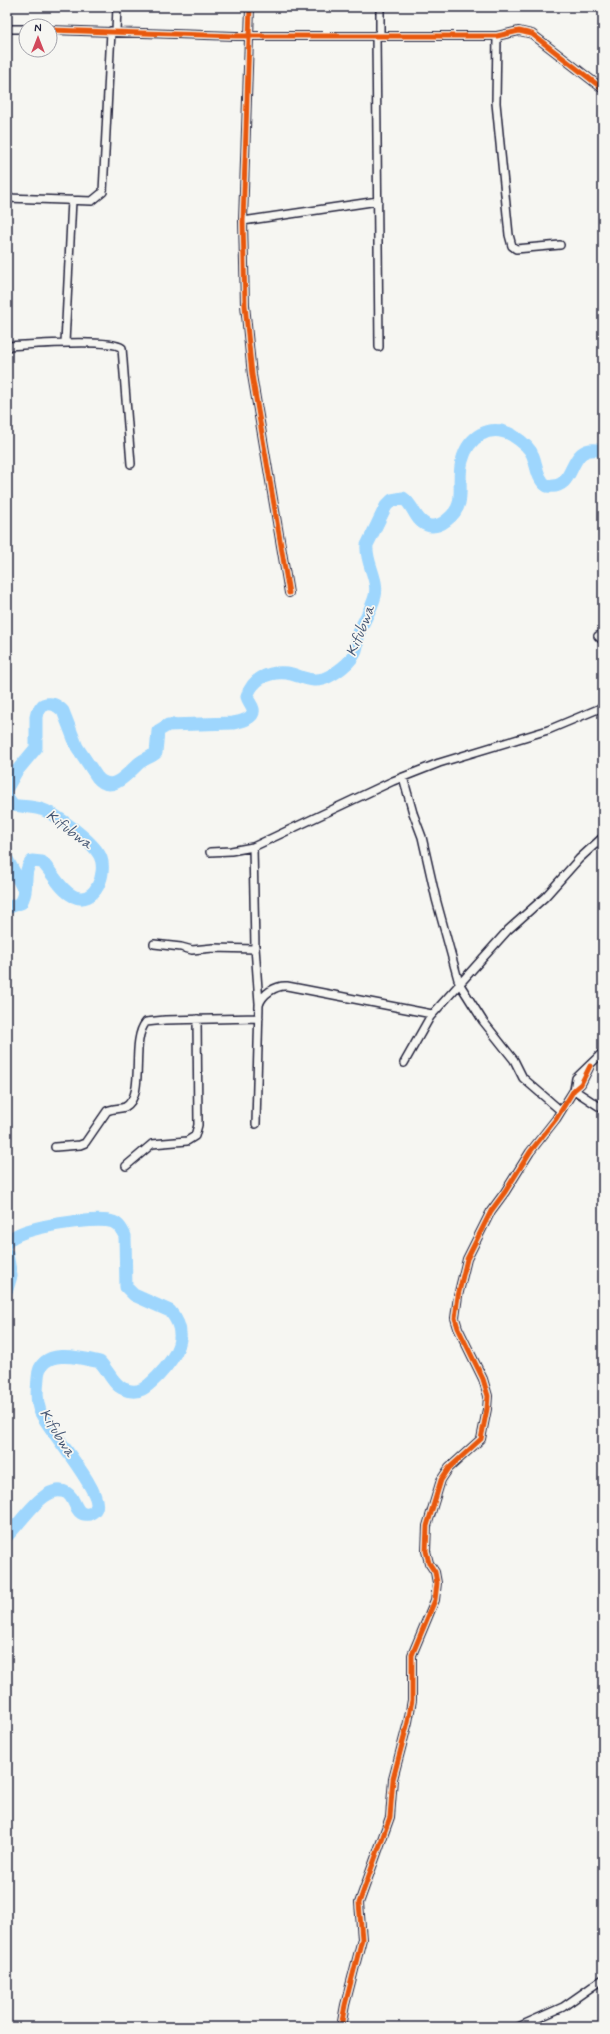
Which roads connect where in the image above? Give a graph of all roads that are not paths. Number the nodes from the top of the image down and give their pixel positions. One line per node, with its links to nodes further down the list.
1 (117, 7): 7 (street)
2 (250, 7): 9 (street)
3 (380, 7): 8 (street)
4 (7, 29): 5 (street)
5 (18, 29)
6 (58, 30): 7 (street)
7 (114, 31): 9 (street); 13 (street)
8 (378, 35): 9 (street); 10 (street); 14 (street)
9 (250, 36): 15 (street)
10 (497, 36): 11 (street); 16 (street)
11 (603, 89)
12 (7, 198): 13 (street)
13 (72, 200): 17 (street)
14 (378, 201): 15 (street); 19 (street)
15 (243, 221): 21 (street)
16 (560, 245)
17 (65, 343): 18 (street); 20 (street)
18 (7, 346)
19 (380, 347)
20 (131, 464)
21 (289, 593)
22 (603, 707): 23 (street)
23 (403, 777): 25 (street); 29 (street)
24 (603, 837): 29 (street)
25 (253, 847): 26 (street); 28 (street)
26 (210, 852)
27 (154, 944): 28 (street)
28 (255, 949): 30 (street)
29 (459, 983): 31 (street); 38 (street)
30 (259, 1005): 31 (street); 32 (street)
31 (432, 1014): 35 (street)
32 (259, 1018): 33 (street); 39 (street)
33 (197, 1019): 40 (street); 41 (street)
34 (603, 1052): 36 (street)
35 (404, 1063)
36 (574, 1090): 37 (street); 38 (street)
37 (603, 1108)
38 (561, 1111): 43 (street)
39 (256, 1124)
40 (55, 1147)
41 (126, 1166)
42 (603, 1979): 44 (street)
43 (342, 2027)
44 (518, 2027)

